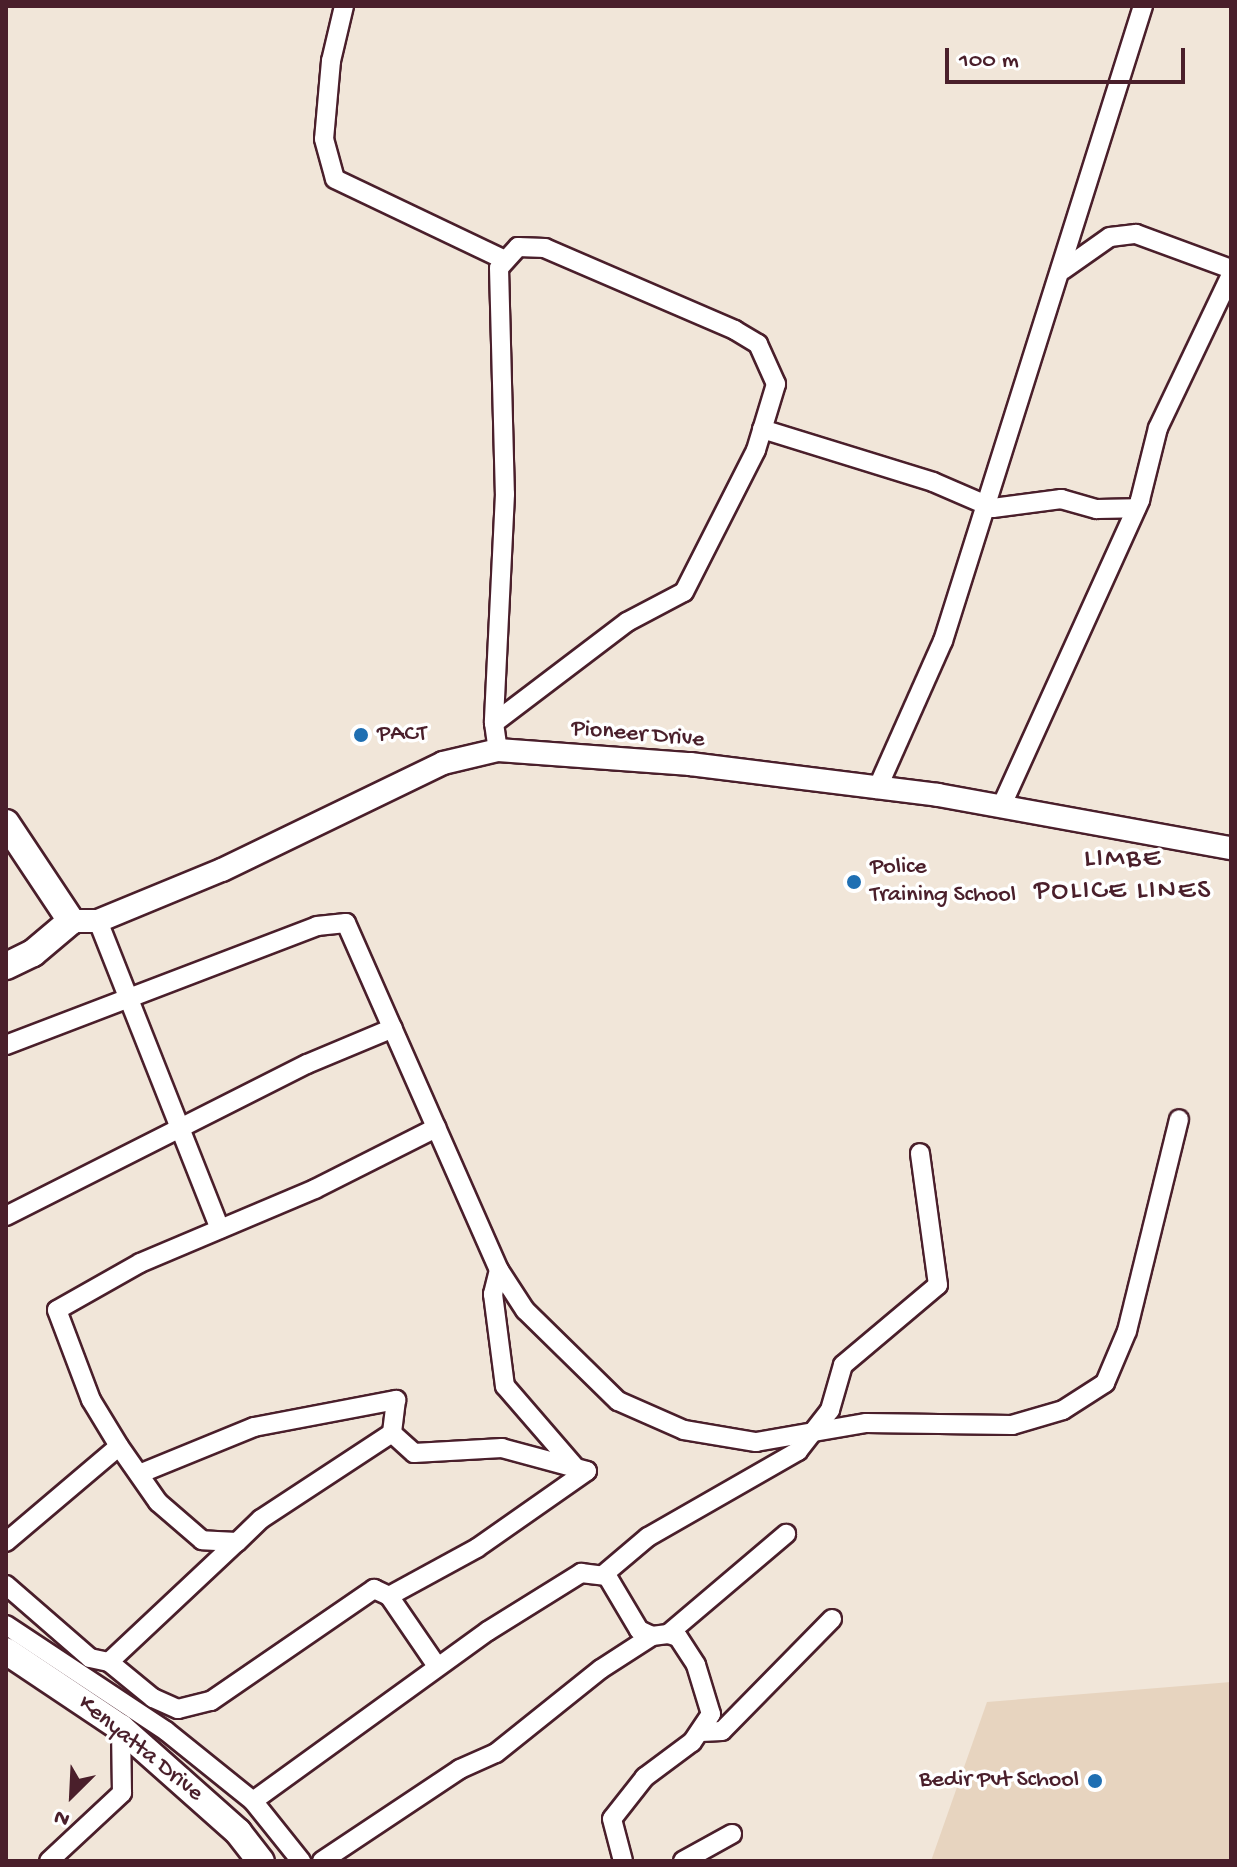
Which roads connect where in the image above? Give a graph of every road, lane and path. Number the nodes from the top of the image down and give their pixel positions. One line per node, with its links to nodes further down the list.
1 (344, 6): 3 (street)
2 (1143, 6): 5 (street)
3 (503, 259): 7 (street); 10 (street)
4 (1231, 269): 5 (street)
5 (1062, 271): 8 (street)
6 (1231, 275): 9 (street)
7 (762, 429): 8 (street); 10 (street)
8 (988, 502): 9 (street); 12 (street)
9 (1136, 508): 13 (street)
10 (494, 723): 11 (street)
11 (498, 750): 12 (street, Pioneer Drive); 17 (street, Pioneer Drive)
12 (877, 789): 13 (street, Pioneer Drive)
13 (1001, 807): 15 (street, Pioneer Drive)
14 (6, 823): 16 (main road)
15 (1231, 848)
16 (71, 921): 17 (street, Pioneer Drive); 18 (main road)
17 (98, 921): 19 (street)
18 (6, 966)
19 (130, 994): 20 (street); 21 (street); 23 (street)
20 (393, 1028): 23 (street); 24 (street)
21 (6, 1045)
22 (1179, 1119): 29 (street)
23 (183, 1127): 26 (street); 27 (street)
24 (436, 1128): 27 (street); 28 (street)
25 (920, 1153): 29 (street)
26 (6, 1216)
27 (220, 1229): 31 (street)
28 (499, 1270): 29 (street); 32 (street)
29 (813, 1431): 37 (street)
30 (392, 1433): 32 (street); 33 (street); 36 (street)
31 (119, 1446): 33 (street); 35 (street)
32 (574, 1466): 39 (street)
33 (139, 1474): 36 (street)
34 (786, 1534): 42 (street)
35 (6, 1542)
36 (237, 1542): 44 (street)
37 (603, 1575): 42 (street); 45 (street)
38 (6, 1585): 44 (street)
39 (389, 1596): 44 (street); 45 (street)
40 (832, 1619): 47 (street)
41 (6, 1625): 48 (street)
42 (660, 1635): 47 (street); 53 (street)
43 (6, 1651): 46 (main road, Kenyatta Drive)
44 (109, 1662)
45 (437, 1666): 48 (street)
46 (121, 1728): 50 (main road, Kenyatta Drive); 51 (street)
47 (701, 1732): 54 (street)
48 (253, 1801): 52 (street)
49 (732, 1834): 55 (street)
50 (254, 1858)
51 (49, 1861)
52 (301, 1861)
53 (322, 1861)
54 (623, 1861)
55 (683, 1861)

